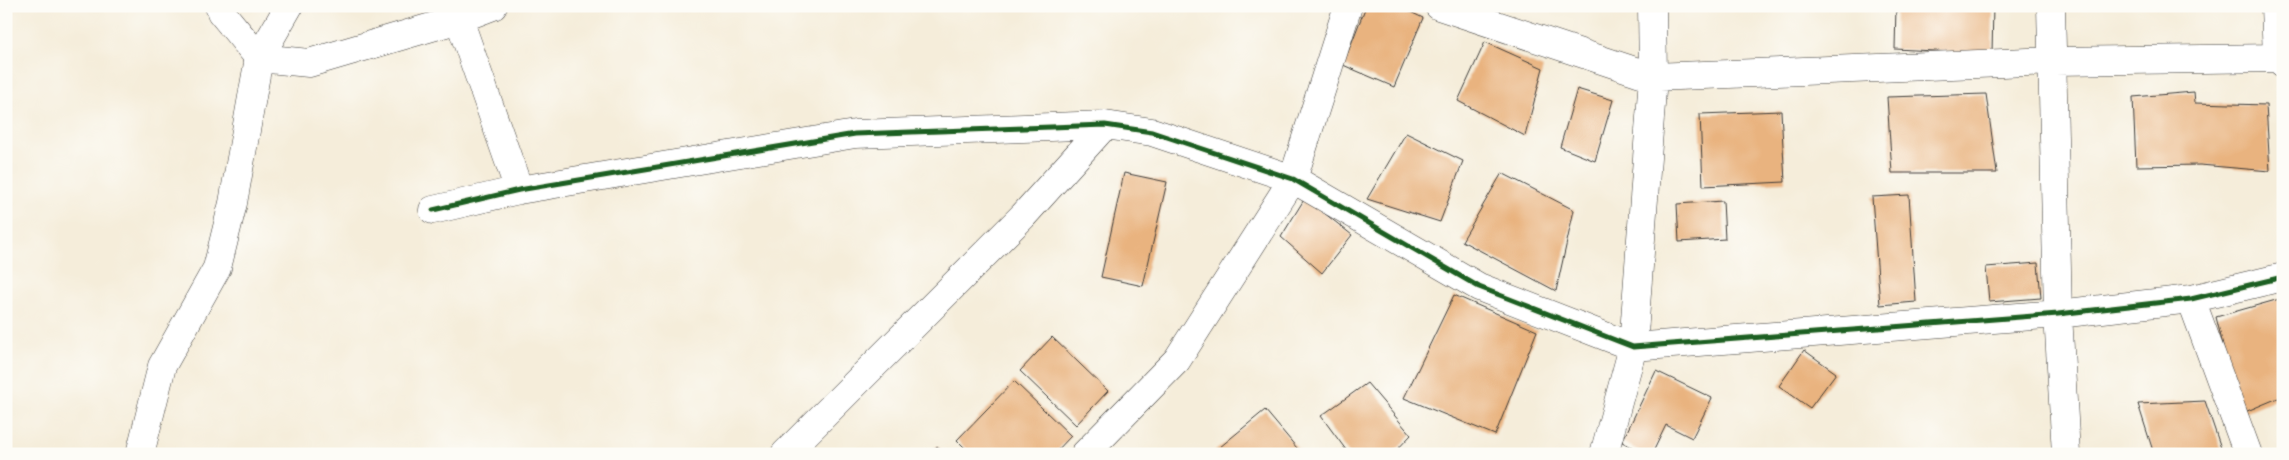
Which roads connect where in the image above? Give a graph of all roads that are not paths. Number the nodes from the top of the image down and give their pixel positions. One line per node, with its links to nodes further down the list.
1 (220, 6): 10 (street)
2 (289, 6): 10 (street)
3 (1348, 6): 15 (street)
4 (1439, 6): 13 (street)
5 (1652, 6): 13 (street)
6 (2051, 6): 12 (street)
7 (2275, 6): 11 (street)
8 (488, 7): 9 (street)
9 (459, 19): 10 (street); 16 (street)
10 (260, 58): 22 (street)
11 (2281, 58): 12 (street)
12 (2054, 61): 13 (street); 20 (street)
13 (1653, 77): 21 (street)
14 (1105, 125): 15 (street); 16 (street); 23 (street)
15 (1293, 179): 21 (street); 24 (street)
16 (519, 190): 17 (street)
17 (433, 210)
18 (2283, 277): 19 (street)
19 (2190, 299): 20 (street); 27 (street)
20 (2058, 314): 21 (street); 26 (street)
21 (1633, 347): 25 (street)
22 (140, 454)
23 (786, 454)
24 (1085, 454)
25 (1604, 454)
26 (2066, 454)
27 (2248, 454)

